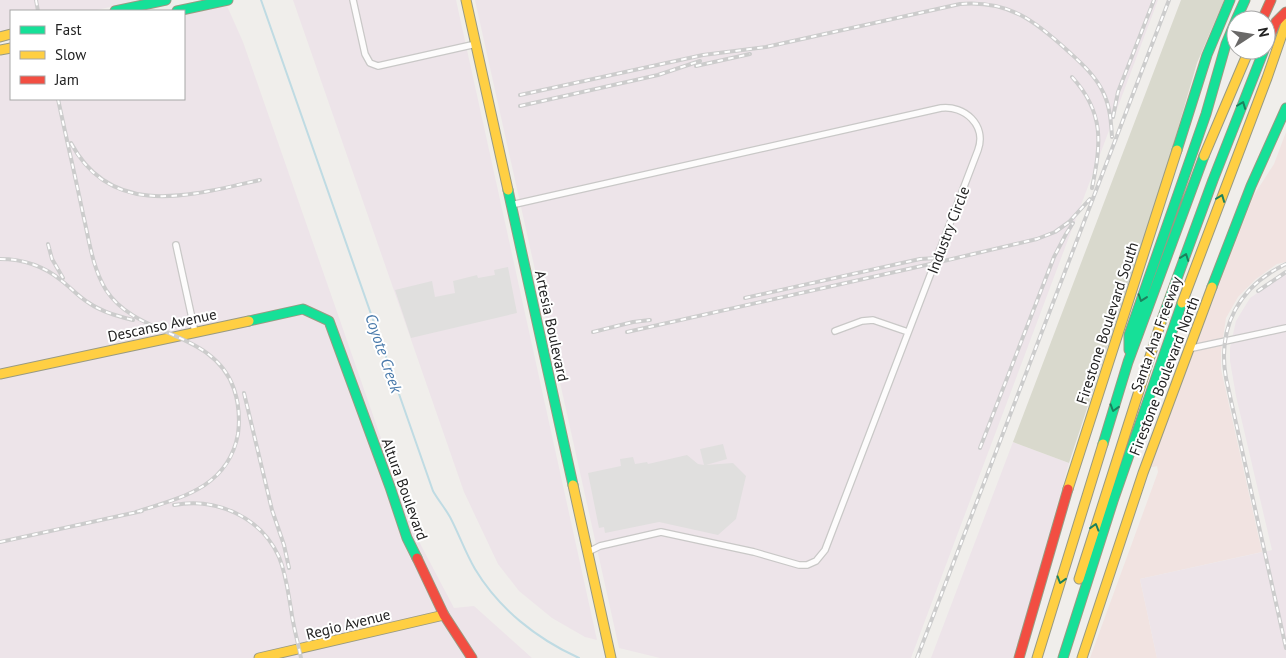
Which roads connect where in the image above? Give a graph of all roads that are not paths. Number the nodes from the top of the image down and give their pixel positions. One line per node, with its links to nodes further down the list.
1 (166, 0): 6 (main road)
2 (228, 0): 7 (main road)
3 (352, 0): 11 (street)
4 (466, 0): 11 (main road, Artesia Boulevard)
5 (1230, 0): 33 (main road, Firestone Boulevard South)
6 (120, 10)
7 (182, 10)
8 (1286, 12): 9 (main road)
9 (1276, 22)
10 (1286, 23): 14 (main road, Santa Ana Freeway)
11 (476, 44): 18 (main road, Artesia Boulevard)
12 (1226, 44): 26 (main road, one-way to 26)
13 (1286, 46): 14 (main road)
14 (1277, 52): 36 (main road, Santa Ana Freeway, one-way to 14)
15 (1245, 60): 26 (main road, Santa Ana Freeway)
16 (1260, 60): 35 (main road, one-way to 16)
17 (1286, 108): 25 (main road, Firestone Boulevard North)
18 (511, 205): 24 (street, Industry Circle); 28 (main road, Artesia Boulevard)
19 (176, 245): 23 (street)
20 (329, 321): 23 (main road, Descanso Avenue); 29 (main road, Altura Boulevard)
21 (1286, 328): 25 (street)
22 (835, 331): 24 (street)
23 (195, 332): 27 (main road, Descanso Avenue)
24 (908, 332): 28 (street, Industry Circle)
25 (1188, 349): 37 (main road, Firestone Boulevard North)
26 (1128, 362): 34 (main road, Santa Ana Freeway, one-way to 34)
27 (0, 374)
28 (588, 552): 32 (main road, Artesia Boulevard)
29 (444, 615): 30 (main road, Regio Avenue); 31 (main road, Altura Boulevard)
30 (259, 658)
31 (472, 658)
32 (611, 658)
33 (1019, 658)
34 (1038, 658)
35 (1056, 658)
36 (1064, 658)
37 (1082, 658)

